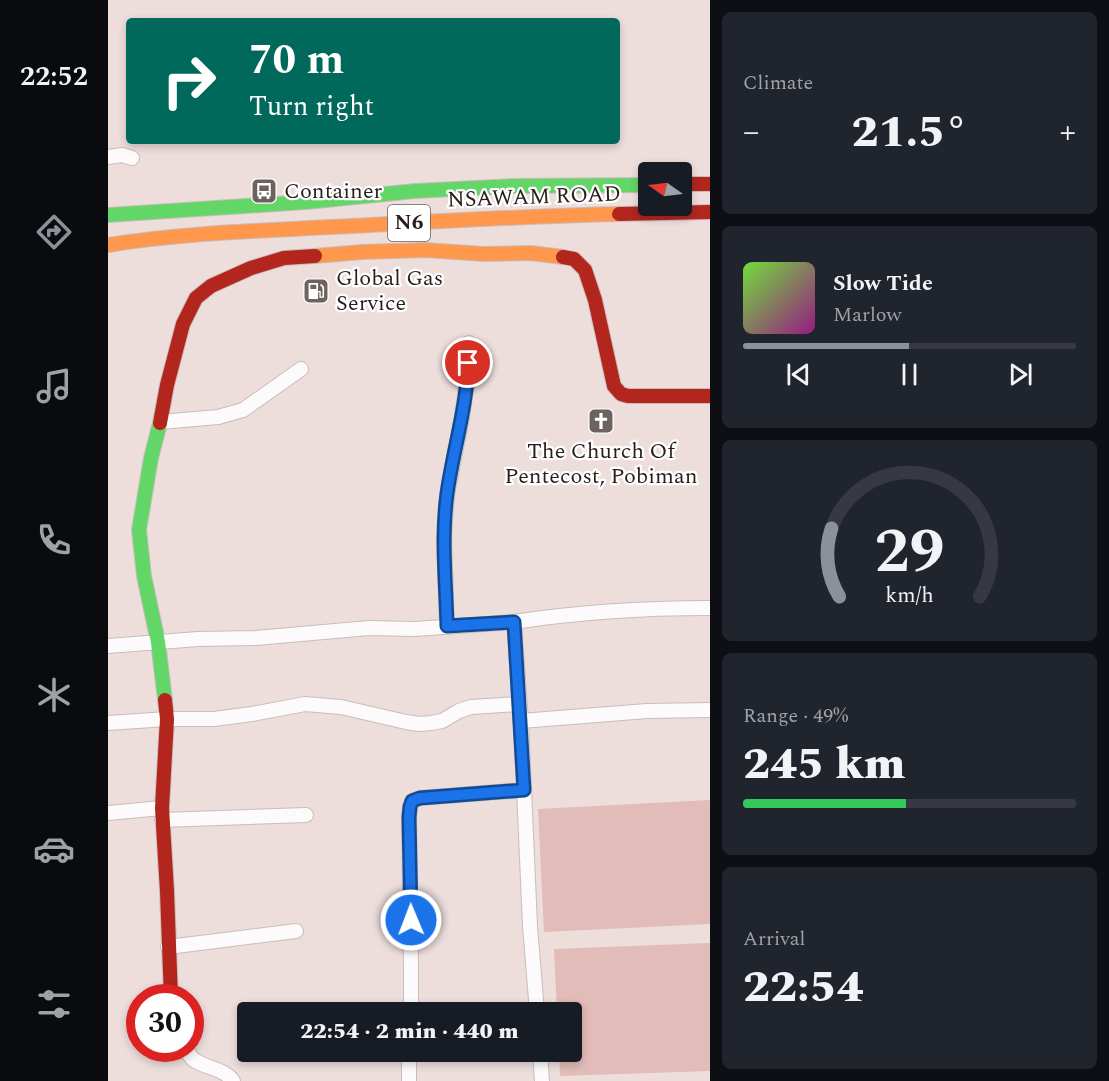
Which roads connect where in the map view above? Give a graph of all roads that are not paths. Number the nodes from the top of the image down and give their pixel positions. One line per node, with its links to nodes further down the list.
1 (108, 157): 2 (street)
2 (132, 158)
3 (638, 184): 5 (main road, NSAWAM ROAD / N6)
4 (710, 212): 7 (main road, NSAWAM ROAD / N6)
5 (108, 215)
6 (108, 244): 7 (main road, NSAWAM ROAD / N6)
7 (282, 244): 10 (main road); 11 (main road)
8 (469, 343): 14 (street)
9 (301, 369): 11 (street)
10 (710, 396)
11 (160, 422): 15 (main road)
12 (710, 608): 13 (street)
13 (514, 622): 14 (street); 17 (street)
14 (447, 626): 15 (street)
15 (158, 642): 16 (street); 19 (main road)
16 (108, 646)
17 (519, 704): 19 (street); 20 (street)
18 (710, 710): 20 (street)
19 (167, 719): 21 (street); 24 (main road)
20 (521, 721): 22 (street)
21 (108, 723)
22 (524, 790): 29 (street); 30 (street)
23 (108, 813): 24 (street)
24 (162, 814): 25 (street); 27 (main road)
25 (306, 816)
26 (296, 931): 27 (street)
27 (168, 947): 28 (main road)
28 (170, 984)
29 (411, 1002)
30 (536, 1002)
31 (200, 1062): 34 (street)
32 (409, 1062): 35 (street)
33 (541, 1062): 36 (street)
34 (233, 1081)
35 (409, 1081)
36 (542, 1081)

